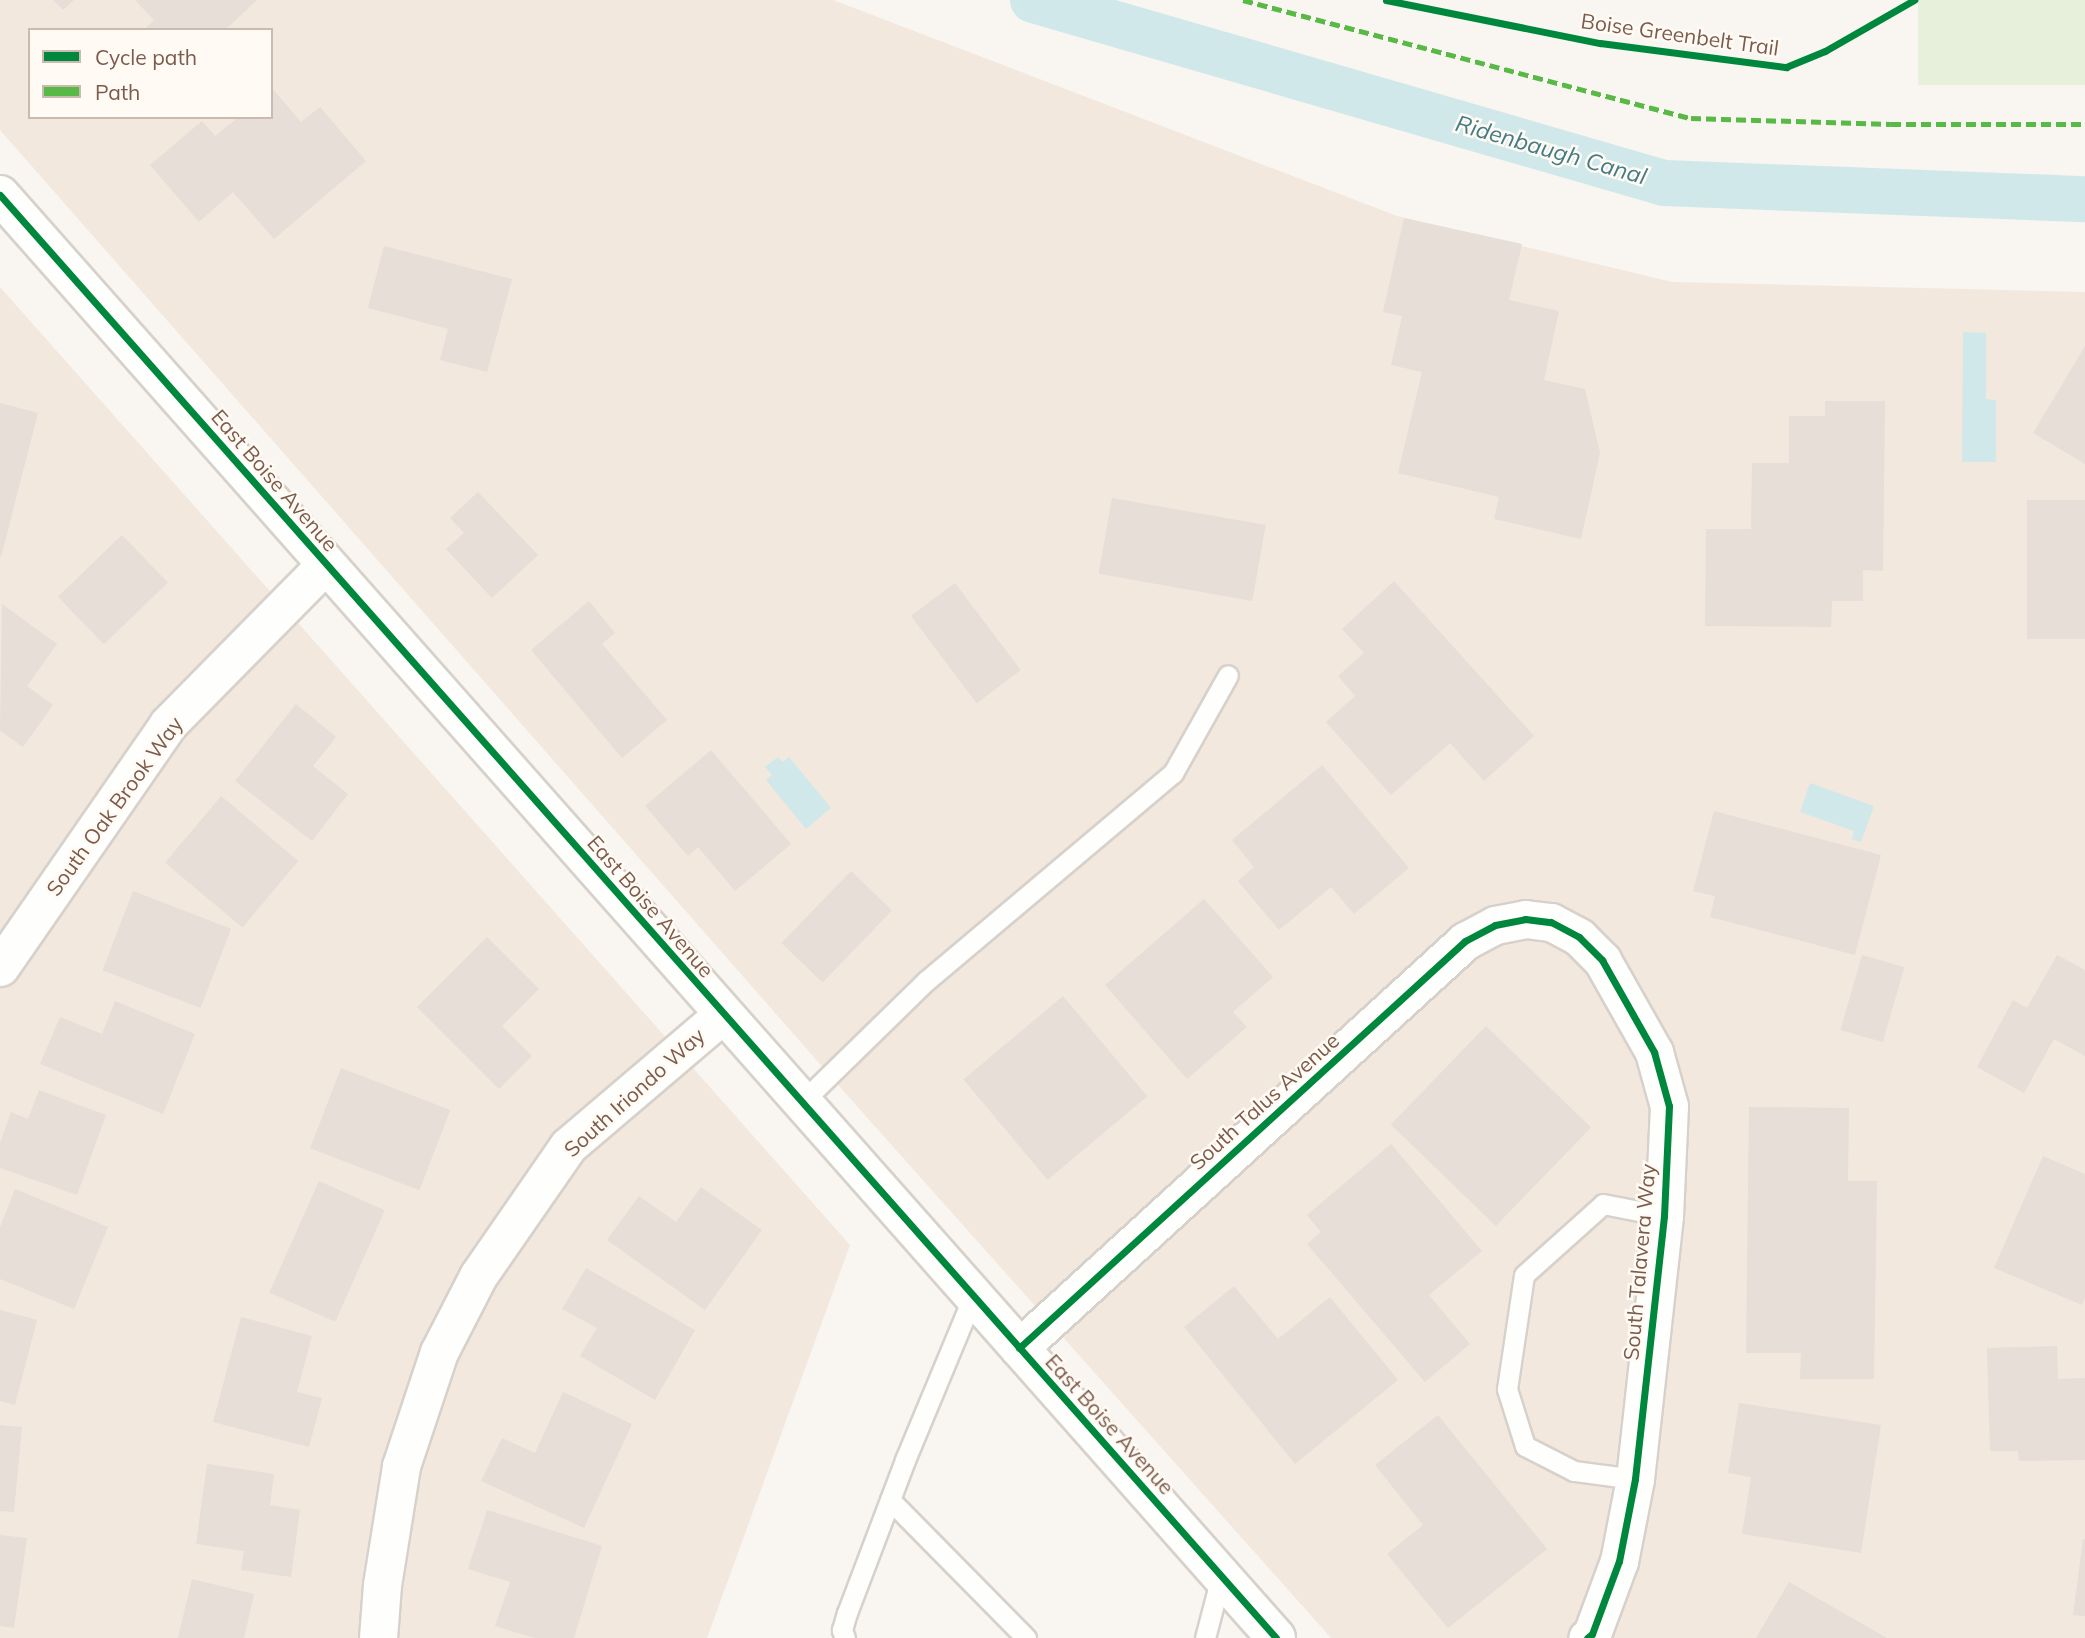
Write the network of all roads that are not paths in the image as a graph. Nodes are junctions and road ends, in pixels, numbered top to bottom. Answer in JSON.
{"nodes":[{"id":1,"x":0,"y":195,"type":"edge"},
{"id":2,"x":326,"y":564,"type":"junction"},
{"id":3,"x":1228,"y":675,"type":"dead end"},
{"id":4,"x":1551,"y":922,"type":"joint"},
{"id":5,"x":0,"y":967,"type":"edge"},
{"id":6,"x":723,"y":1014,"type":"junction"},
{"id":7,"x":802,"y":1102,"type":"junction"},
{"id":8,"x":1664,"y":1216,"type":"junction"},
{"id":9,"x":973,"y":1297,"type":"junction"},
{"id":10,"x":1019,"y":1348,"type":"junction"},
{"id":11,"x":1635,"y":1479,"type":"junction"},
{"id":12,"x":890,"y":1500,"type":"junction"},
{"id":13,"x":1221,"y":1577,"type":"junction"},
{"id":14,"x":378,"y":1638,"type":"edge"},
{"id":15,"x":845,"y":1638,"type":"edge"},
{"id":16,"x":1027,"y":1638,"type":"edge"},
{"id":17,"x":1205,"y":1638,"type":"edge"},
{"id":18,"x":1276,"y":1638,"type":"edge"},
{"id":19,"x":1587,"y":1638,"type":"edge"}],
"edges":[{"from":1,"to":2,"type":"street","name":"East Boise Avenue"},
{"from":2,"to":5,"type":"street","name":"South Oak Brook Way"},
{"from":2,"to":6,"type":"street","name":"East Boise Avenue"},
{"from":3,"to":7,"type":"lane"},
{"from":4,"to":8,"type":"street","name":"South Talavera Way"},
{"from":4,"to":10,"type":"street","name":"South Talus Avenue"},
{"from":6,"to":7,"type":"street","name":"East Boise Avenue"},
{"from":6,"to":14,"type":"street","name":"South Iriondo Way"},
{"from":7,"to":9,"type":"street","name":"East Boise Avenue"},
{"from":8,"to":11,"type":"street","name":"South Talavera Way"},
{"from":8,"to":11,"type":"lane"},
{"from":9,"to":10,"type":"street","name":"East Boise Avenue"},
{"from":9,"to":12,"type":"lane"},
{"from":10,"to":13,"type":"street","name":"East Boise Avenue"},
{"from":11,"to":19,"type":"street","name":"South Talavera Way"},
{"from":12,"to":15,"type":"lane"},
{"from":12,"to":16,"type":"lane"},
{"from":13,"to":17,"type":"lane"},
{"from":13,"to":18,"type":"street","name":"East Boise Avenue"}]}
